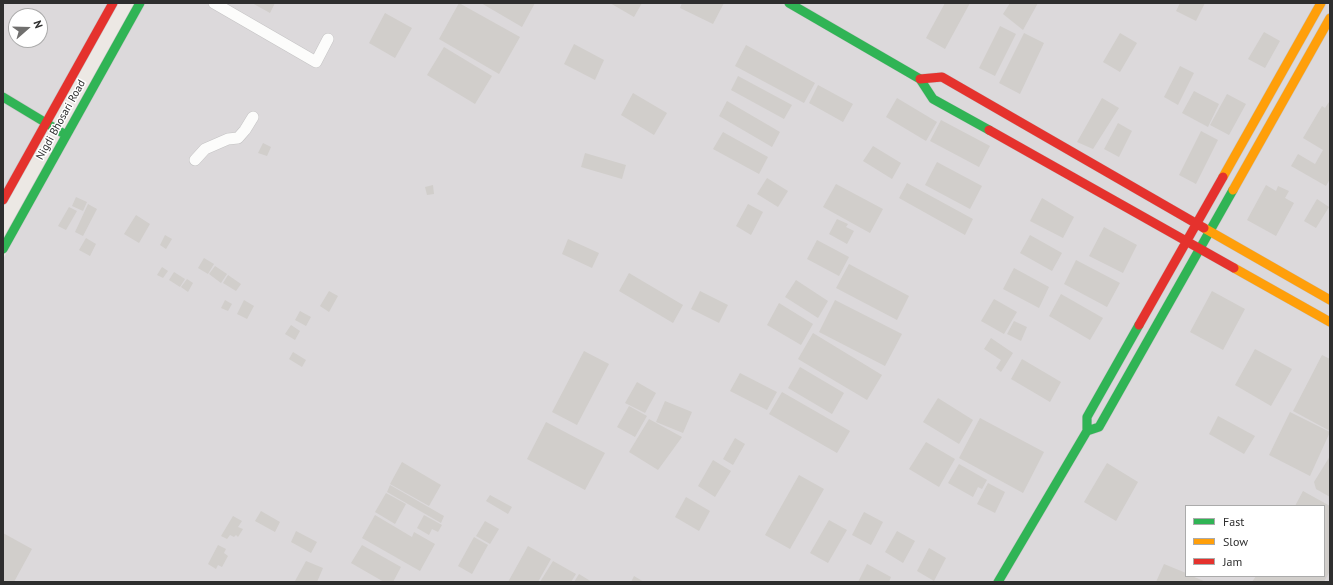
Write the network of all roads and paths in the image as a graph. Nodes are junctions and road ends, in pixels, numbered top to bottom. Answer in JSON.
{"nodes":[{"id":1,"x":113,"y":3,"type":"edge"},
{"id":2,"x":140,"y":3,"type":"edge"},
{"id":3,"x":214,"y":3,"type":"edge"},
{"id":4,"x":789,"y":3,"type":"edge"},
{"id":5,"x":1321,"y":3,"type":"edge"},
{"id":6,"x":1330,"y":18,"type":"edge"},
{"id":7,"x":328,"y":39,"type":"dead end"},
{"id":8,"x":920,"y":78,"type":"junction"},
{"id":9,"x":3,"y":97,"type":"edge"},
{"id":10,"x":253,"y":117,"type":"dead end"},
{"id":11,"x":46,"y":123,"type":"junction"},
{"id":12,"x":66,"y":135,"type":"junction"},
{"id":13,"x":195,"y":160,"type":"dead end"},
{"id":14,"x":3,"y":200,"type":"edge"},
{"id":15,"x":1195,"y":223,"type":"junction"},
{"id":16,"x":1209,"y":231,"type":"junction"},
{"id":17,"x":1187,"y":240,"type":"junction"},
{"id":18,"x":1200,"y":248,"type":"junction"},
{"id":19,"x":3,"y":249,"type":"edge"},
{"id":20,"x":1330,"y":300,"type":"edge"},
{"id":21,"x":1330,"y":322,"type":"edge"},
{"id":22,"x":1087,"y":431,"type":"junction"},
{"id":23,"x":998,"y":582,"type":"edge"}],
"edges":[{"from":1,"to":11,"type":"street","name":"Nigdi Bhosari Road"},
{"from":2,"to":12,"type":"street","name":"Nigdi Bhosari Road"},
{"from":3,"to":7,"type":"street"},
{"from":4,"to":8,"type":"street"},
{"from":5,"to":15,"type":"street"},
{"from":6,"to":16,"type":"street"},
{"from":8,"to":15,"type":"street"},
{"from":8,"to":17,"type":"street"},
{"from":9,"to":11,"type":"street"},
{"from":10,"to":13,"type":"street"},
{"from":11,"to":12,"type":"street"},
{"from":11,"to":14,"type":"street","name":"Nigdi Bhosari Road"},
{"from":12,"to":19,"type":"street","name":"Nigdi Bhosari Road"},
{"from":15,"to":16,"type":"street"},
{"from":15,"to":17,"type":"street"},
{"from":16,"to":18,"type":"street"},
{"from":16,"to":20,"type":"street"},
{"from":17,"to":18,"type":"street"},
{"from":17,"to":22,"type":"street"},
{"from":18,"to":21,"type":"street"},
{"from":18,"to":22,"type":"street"},
{"from":22,"to":23,"type":"street"}]}
